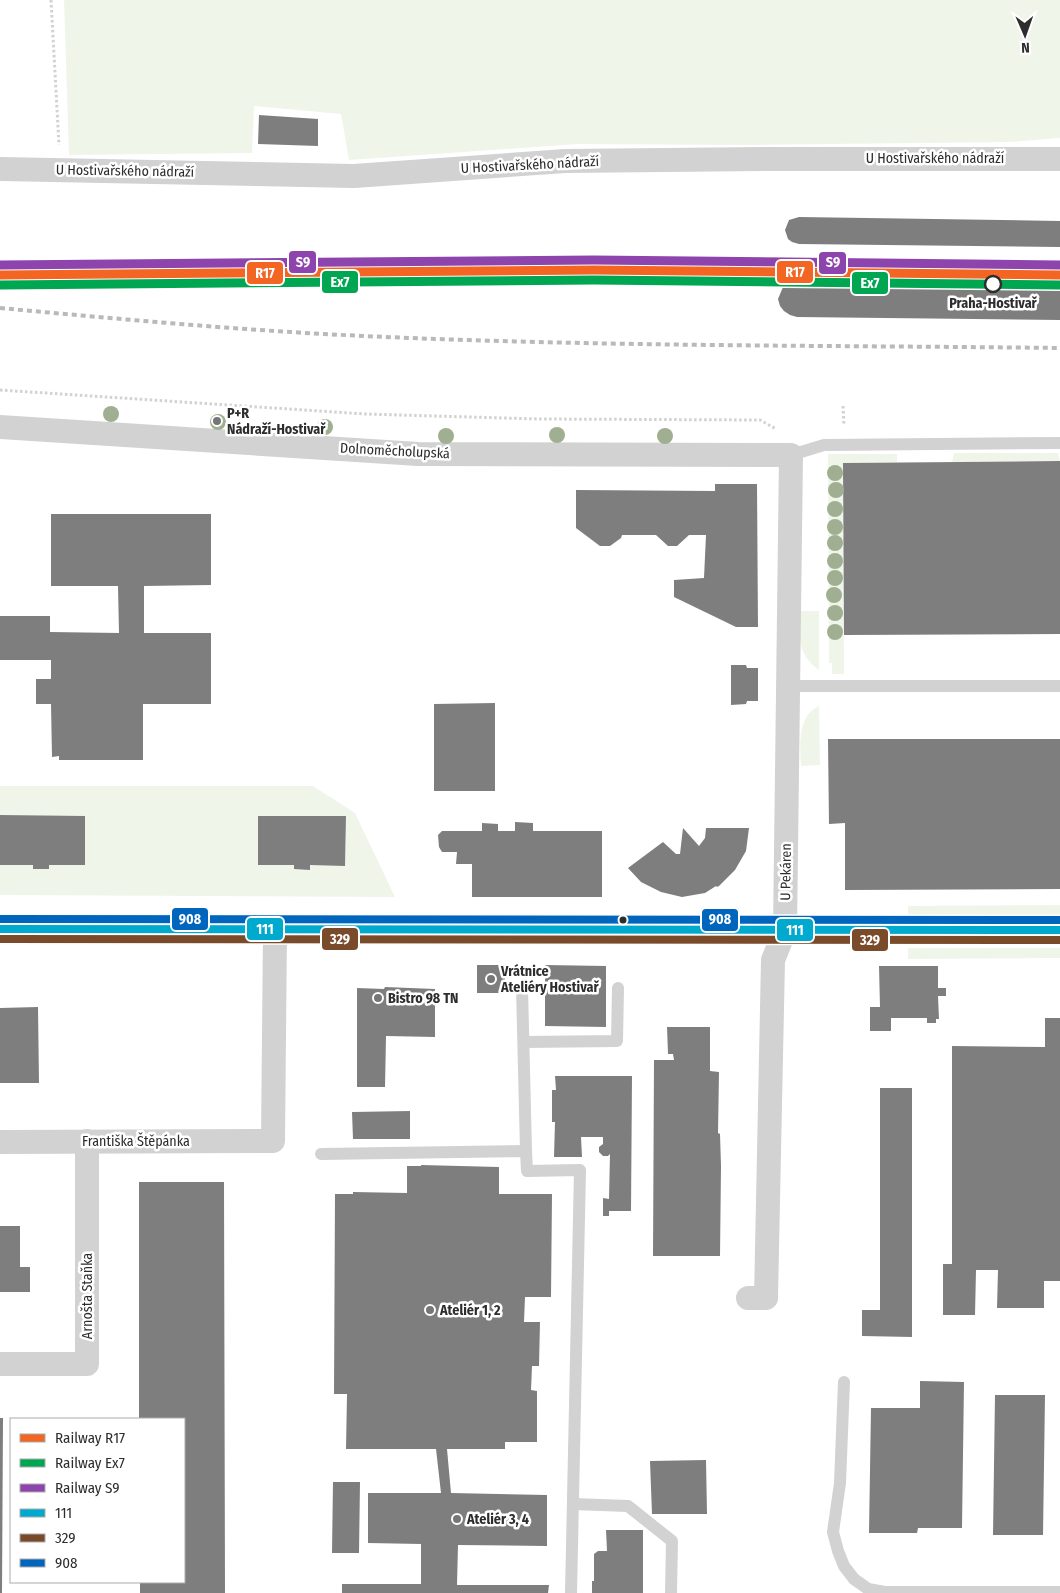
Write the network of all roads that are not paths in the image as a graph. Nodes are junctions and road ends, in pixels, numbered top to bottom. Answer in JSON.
{"nodes":[{"id":1,"x":1060,"y":159,"type":"edge"},
{"id":2,"x":0,"y":168,"type":"edge"},
{"id":3,"x":0,"y":427,"type":"edge"},
{"id":4,"x":1060,"y":443,"type":"edge"},
{"id":5,"x":787,"y":444,"type":"junction"},
{"id":6,"x":789,"y":686,"type":"junction"},
{"id":7,"x":1060,"y":686,"type":"edge"},
{"id":8,"x":0,"y":929,"type":"edge"},
{"id":9,"x":275,"y":929,"type":"junction"},
{"id":10,"x":786,"y":930,"type":"junction"},
{"id":11,"x":1060,"y":930,"type":"edge"},
{"id":12,"x":522,"y":988,"type":"dead end"},
{"id":13,"x":618,"y":988,"type":"dead end"},
{"id":14,"x":524,"y":1042,"type":"junction"},
{"id":15,"x":87,"y":1141,"type":"junction"},
{"id":16,"x":0,"y":1142,"type":"edge"},
{"id":17,"x":526,"y":1151,"type":"junction"},
{"id":18,"x":321,"y":1154,"type":"dead end"},
{"id":19,"x":748,"y":1298,"type":"dead end"},
{"id":20,"x":0,"y":1364,"type":"edge"},
{"id":21,"x":844,"y":1382,"type":"dead end"},
{"id":22,"x":573,"y":1504,"type":"junction"},
{"id":23,"x":1060,"y":1592,"type":"edge"},
{"id":24,"x":571,"y":1593,"type":"edge"},
{"id":25,"x":671,"y":1593,"type":"edge"}],
"edges":[{"from":1,"to":2,"type":"street","name":"U Hostivařského nádraží"},
{"from":3,"to":5,"type":"street","name":"Dolnoměcholupská"},
{"from":4,"to":5,"type":"lane"},
{"from":5,"to":6,"type":"street","name":"U Pekáren"},
{"from":6,"to":7,"type":"lane"},
{"from":6,"to":10,"type":"street","name":"U Pekáren"},
{"from":8,"to":9,"type":"street"},
{"from":9,"to":10,"type":"street"},
{"from":9,"to":15,"type":"street","name":"Františka Štěpánka"},
{"from":10,"to":11,"type":"street"},
{"from":10,"to":19,"type":"street","name":"U Pekáren"},
{"from":12,"to":14,"type":"lane"},
{"from":13,"to":14,"type":"lane"},
{"from":14,"to":17,"type":"lane"},
{"from":15,"to":16,"type":"street","name":"Františka Štěpánka"},
{"from":15,"to":20,"type":"street","name":"Arnošta Staňka"},
{"from":17,"to":18,"type":"lane"},
{"from":17,"to":22,"type":"lane"},
{"from":21,"to":23,"type":"lane"},
{"from":22,"to":24,"type":"lane"},
{"from":22,"to":25,"type":"lane"}]}
